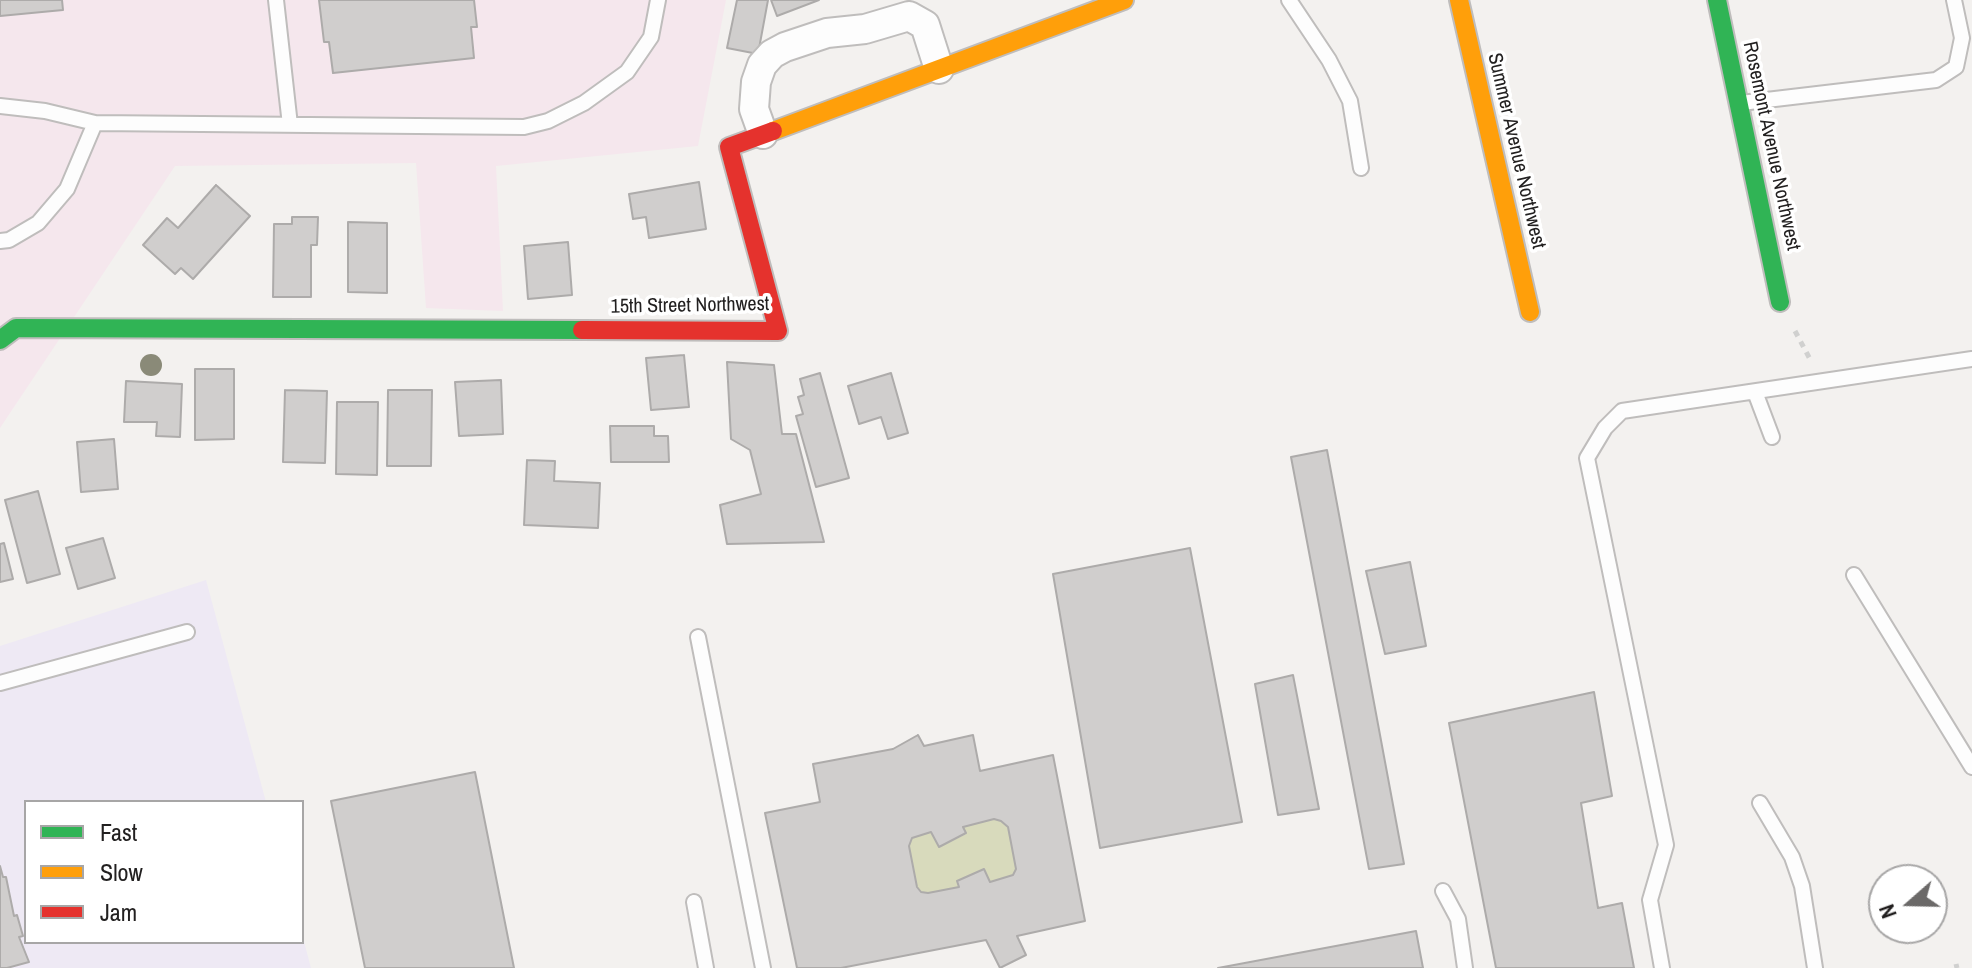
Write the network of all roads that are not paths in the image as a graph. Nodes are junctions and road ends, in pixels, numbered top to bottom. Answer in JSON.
{"nodes":[{"id":1,"x":276,"y":0,"type":"edge"},
{"id":2,"x":658,"y":0,"type":"edge"},
{"id":3,"x":1124,"y":0,"type":"edge"},
{"id":4,"x":1289,"y":0,"type":"edge"},
{"id":5,"x":1459,"y":0,"type":"edge"},
{"id":6,"x":1717,"y":0,"type":"edge"},
{"id":7,"x":1954,"y":0,"type":"edge"},
{"id":8,"x":939,"y":69,"type":"junction"},
{"id":9,"x":1740,"y":103,"type":"junction"},
{"id":10,"x":0,"y":106,"type":"edge"},
{"id":11,"x":95,"y":123,"type":"junction"},
{"id":12,"x":290,"y":125,"type":"junction"},
{"id":13,"x":763,"y":134,"type":"junction"},
{"id":14,"x":1361,"y":168,"type":"dead end"},
{"id":15,"x":0,"y":241,"type":"edge"},
{"id":16,"x":1780,"y":302,"type":"road end"},
{"id":17,"x":1530,"y":312,"type":"dead end"},
{"id":18,"x":0,"y":340,"type":"edge"},
{"id":19,"x":1972,"y":359,"type":"edge"},
{"id":20,"x":1755,"y":392,"type":"junction"},
{"id":21,"x":1772,"y":437,"type":"dead end"},
{"id":22,"x":1854,"y":575,"type":"dead end"},
{"id":23,"x":187,"y":632,"type":"dead end"},
{"id":24,"x":698,"y":637,"type":"dead end"},
{"id":25,"x":0,"y":683,"type":"edge"},
{"id":26,"x":1972,"y":767,"type":"edge"},
{"id":27,"x":1760,"y":803,"type":"dead end"},
{"id":28,"x":1443,"y":891,"type":"dead end"},
{"id":29,"x":694,"y":902,"type":"dead end"},
{"id":30,"x":706,"y":968,"type":"edge"},
{"id":31,"x":763,"y":968,"type":"edge"},
{"id":32,"x":1465,"y":968,"type":"edge"},
{"id":33,"x":1662,"y":968,"type":"edge"},
{"id":34,"x":1815,"y":968,"type":"edge"}],
"edges":[{"from":1,"to":12,"type":"lane"},
{"from":2,"to":12,"type":"lane"},
{"from":3,"to":8,"type":"street","name":"15th Street Northwest"},
{"from":4,"to":14,"type":"lane"},
{"from":5,"to":17,"type":"street","name":"Summer Avenue Northwest"},
{"from":6,"to":9,"type":"street","name":"Rosemont Avenue Northwest"},
{"from":7,"to":9,"type":"lane"},
{"from":8,"to":13,"type":"street","name":"15th Street Northwest"},
{"from":8,"to":13,"type":"street"},
{"from":9,"to":16,"type":"street","name":"Rosemont Avenue Northwest"},
{"from":10,"to":11,"type":"lane"},
{"from":11,"to":12,"type":"lane"},
{"from":11,"to":15,"type":"lane"},
{"from":13,"to":18,"type":"street","name":"15th Street Northwest"},
{"from":19,"to":20,"type":"lane"},
{"from":20,"to":21,"type":"lane"},
{"from":20,"to":33,"type":"lane"},
{"from":22,"to":26,"type":"lane"},
{"from":23,"to":25,"type":"lane"},
{"from":24,"to":31,"type":"lane"},
{"from":27,"to":34,"type":"lane"},
{"from":28,"to":32,"type":"lane"},
{"from":29,"to":30,"type":"lane"}]}
